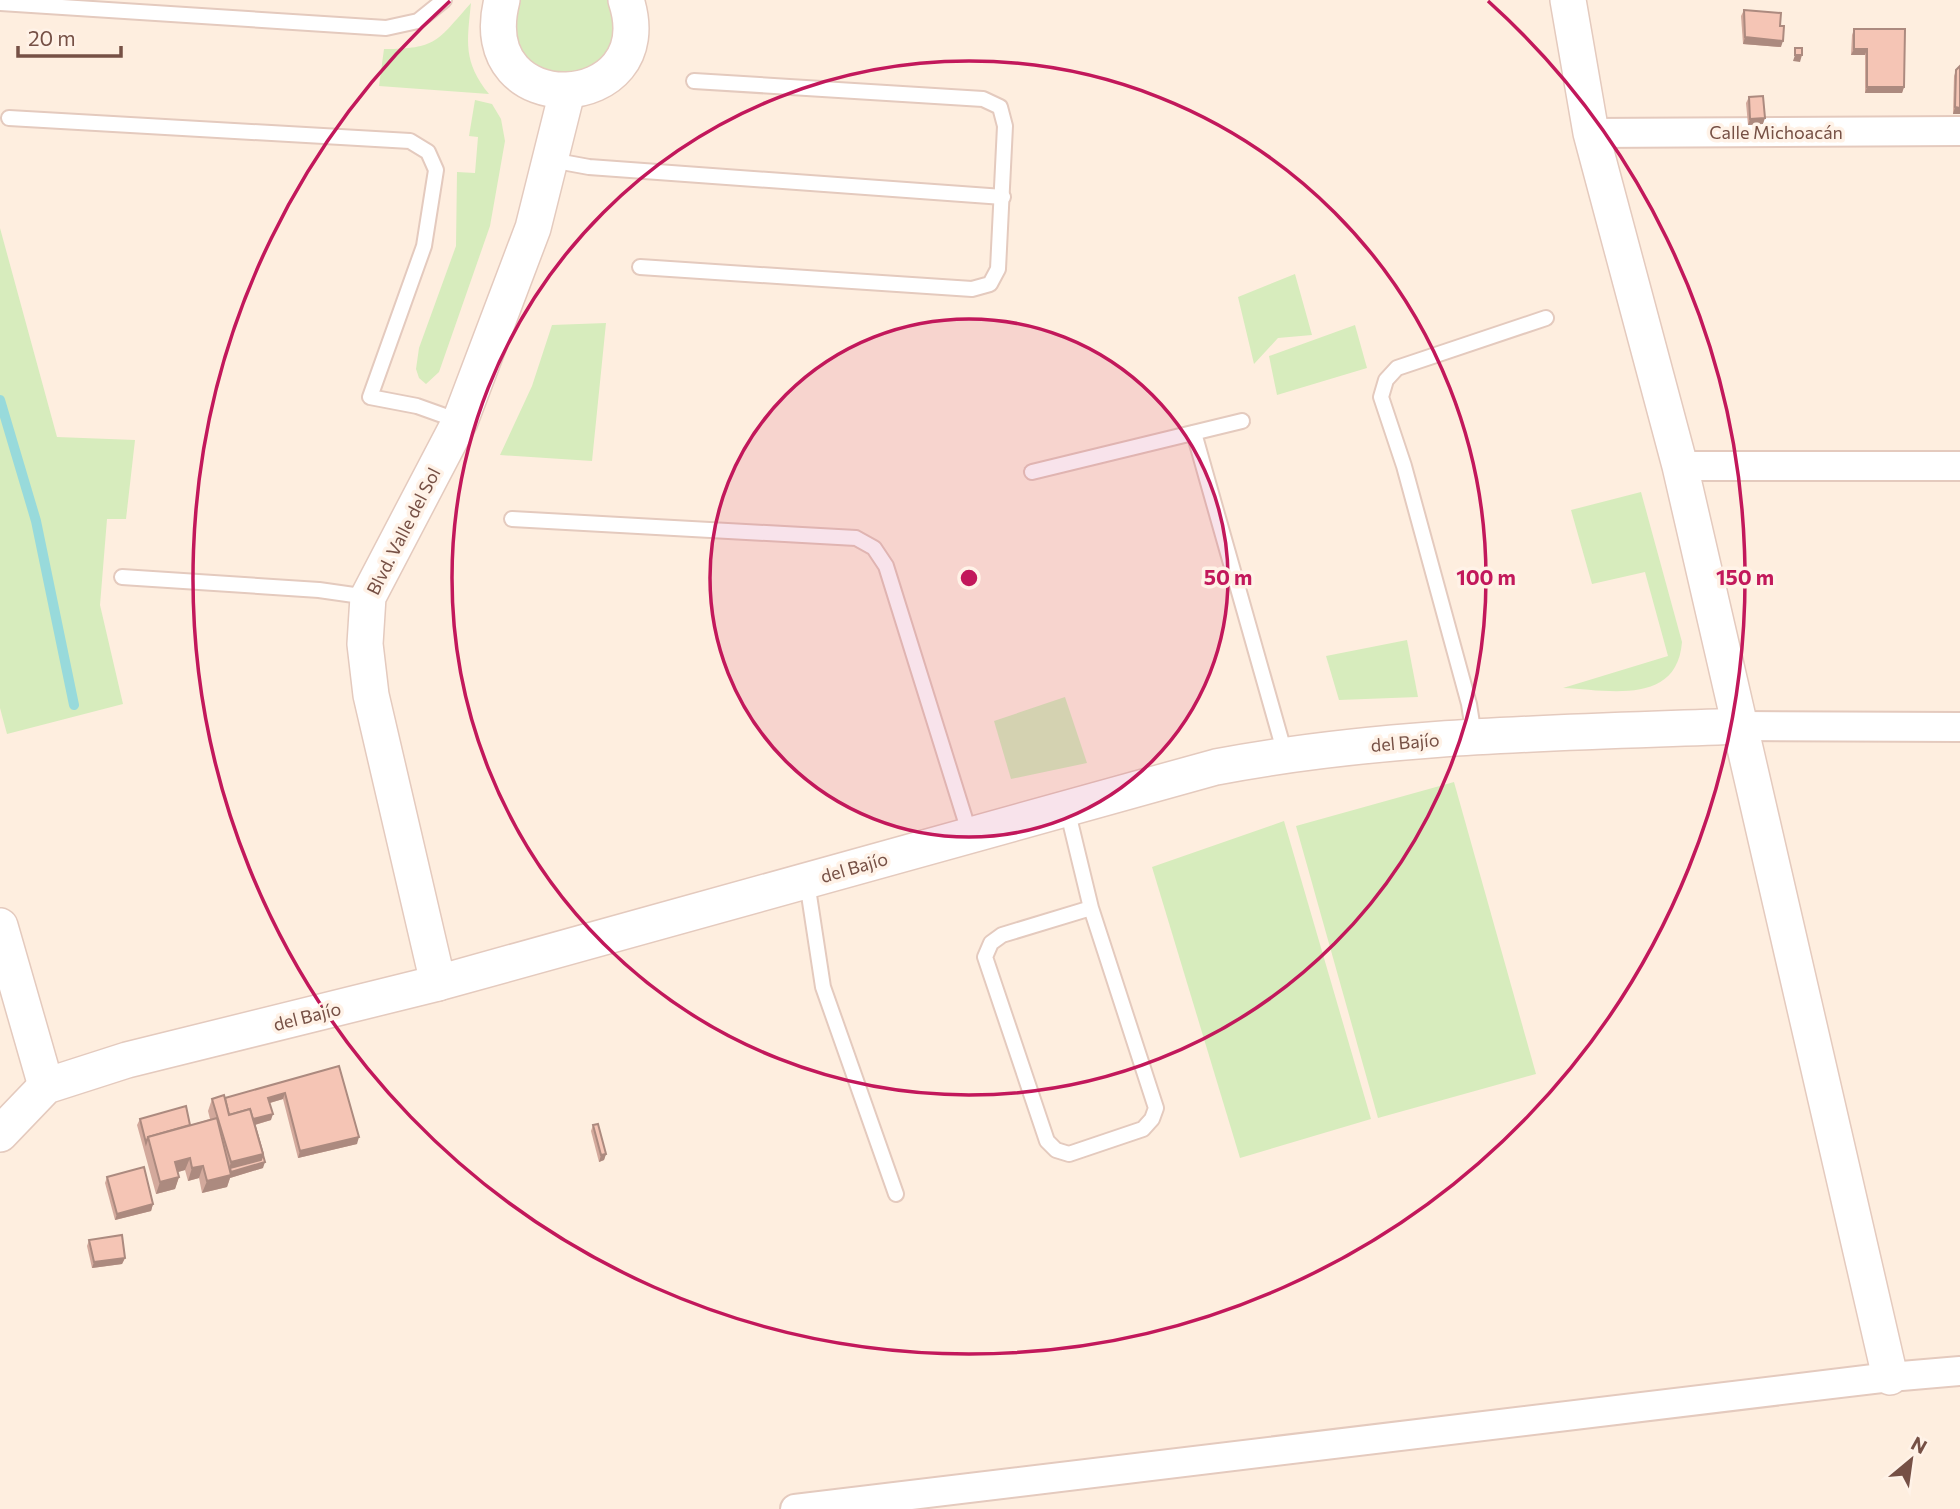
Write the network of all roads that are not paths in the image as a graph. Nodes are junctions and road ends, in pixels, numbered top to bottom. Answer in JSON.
{"nodes":[{"id":1,"x":444,"y":0,"type":"edge"},
{"id":2,"x":502,"y":0,"type":"edge"},
{"id":3,"x":626,"y":0,"type":"edge"},
{"id":4,"x":1568,"y":0,"type":"edge"},
{"id":5,"x":0,"y":3,"type":"edge"},
{"id":6,"x":694,"y":81,"type":"dead end"},
{"id":7,"x":567,"y":92,"type":"junction"},
{"id":8,"x":9,"y":118,"type":"dead end"},
{"id":9,"x":1960,"y":131,"type":"edge"},
{"id":10,"x":1591,"y":133,"type":"junction"},
{"id":11,"x":549,"y":159,"type":"junction"},
{"id":12,"x":1003,"y":197,"type":"junction"},
{"id":13,"x":640,"y":267,"type":"dead end"},
{"id":14,"x":1546,"y":317,"type":"dead end"},
{"id":15,"x":460,"y":421,"type":"junction"},
{"id":16,"x":1242,"y":421,"type":"dead end"},
{"id":17,"x":1194,"y":433,"type":"junction"},
{"id":18,"x":1679,"y":466,"type":"junction"},
{"id":19,"x":1960,"y":466,"type":"edge"},
{"id":20,"x":1032,"y":472,"type":"dead end"},
{"id":21,"x":512,"y":519,"type":"dead end"},
{"id":22,"x":122,"y":577,"type":"dead end"},
{"id":23,"x":368,"y":597,"type":"junction"},
{"id":24,"x":1742,"y":726,"type":"junction"},
{"id":25,"x":1960,"y":727,"type":"edge"},
{"id":26,"x":1474,"y":736,"type":"junction"},
{"id":27,"x":1285,"y":754,"type":"junction"},
{"id":28,"x":1066,"y":808,"type":"junction"},
{"id":29,"x":970,"y":835,"type":"junction"},
{"id":30,"x":807,"y":881,"type":"junction"},
{"id":31,"x":1091,"y":908,"type":"junction"},
{"id":32,"x":0,"y":926,"type":"edge"},
{"id":33,"x":438,"y":983,"type":"junction"},
{"id":34,"x":47,"y":1086,"type":"junction"},
{"id":35,"x":0,"y":1134,"type":"edge"},
{"id":36,"x":896,"y":1194,"type":"dead end"},
{"id":37,"x":1960,"y":1371,"type":"edge"},
{"id":38,"x":1890,"y":1377,"type":"junction"},
{"id":39,"x":795,"y":1509,"type":"edge"}],
"edges":[{"from":1,"to":5,"type":"lane"},
{"from":2,"to":7,"type":"street"},
{"from":3,"to":7,"type":"street"},
{"from":4,"to":10,"type":"street"},
{"from":6,"to":12,"type":"lane"},
{"from":7,"to":11,"type":"street","name":"Blvd. Valle del Sol"},
{"from":8,"to":15,"type":"lane"},
{"from":9,"to":10,"type":"street","name":"Calle Michoacán"},
{"from":10,"to":18,"type":"street"},
{"from":11,"to":12,"type":"lane"},
{"from":11,"to":15,"type":"street","name":"Blvd. Valle del Sol"},
{"from":12,"to":13,"type":"lane"},
{"from":14,"to":26,"type":"lane"},
{"from":15,"to":23,"type":"street","name":"Blvd. Valle del Sol"},
{"from":16,"to":17,"type":"lane"},
{"from":17,"to":20,"type":"lane"},
{"from":17,"to":27,"type":"lane"},
{"from":18,"to":19,"type":"street"},
{"from":18,"to":24,"type":"street"},
{"from":21,"to":29,"type":"lane"},
{"from":22,"to":23,"type":"lane"},
{"from":23,"to":33,"type":"street","name":"Blvd. Valle del Sol"},
{"from":24,"to":25,"type":"street"},
{"from":24,"to":26,"type":"street","name":"del Bajío"},
{"from":24,"to":38,"type":"street"},
{"from":26,"to":27,"type":"street","name":"del Bajío"},
{"from":27,"to":28,"type":"street","name":"del Bajío"},
{"from":28,"to":29,"type":"street","name":"del Bajío"},
{"from":28,"to":31,"type":"lane"},
{"from":29,"to":30,"type":"street","name":"del Bajío"},
{"from":30,"to":33,"type":"street","name":"del Bajío"},
{"from":30,"to":36,"type":"lane"},
{"from":31,"to":31,"type":"lane"},
{"from":32,"to":34,"type":"street"},
{"from":33,"to":34,"type":"street","name":"del Bajío"},
{"from":34,"to":35,"type":"street","name":"del Bajío"},
{"from":37,"to":38,"type":"street"},
{"from":38,"to":39,"type":"street"}]}
